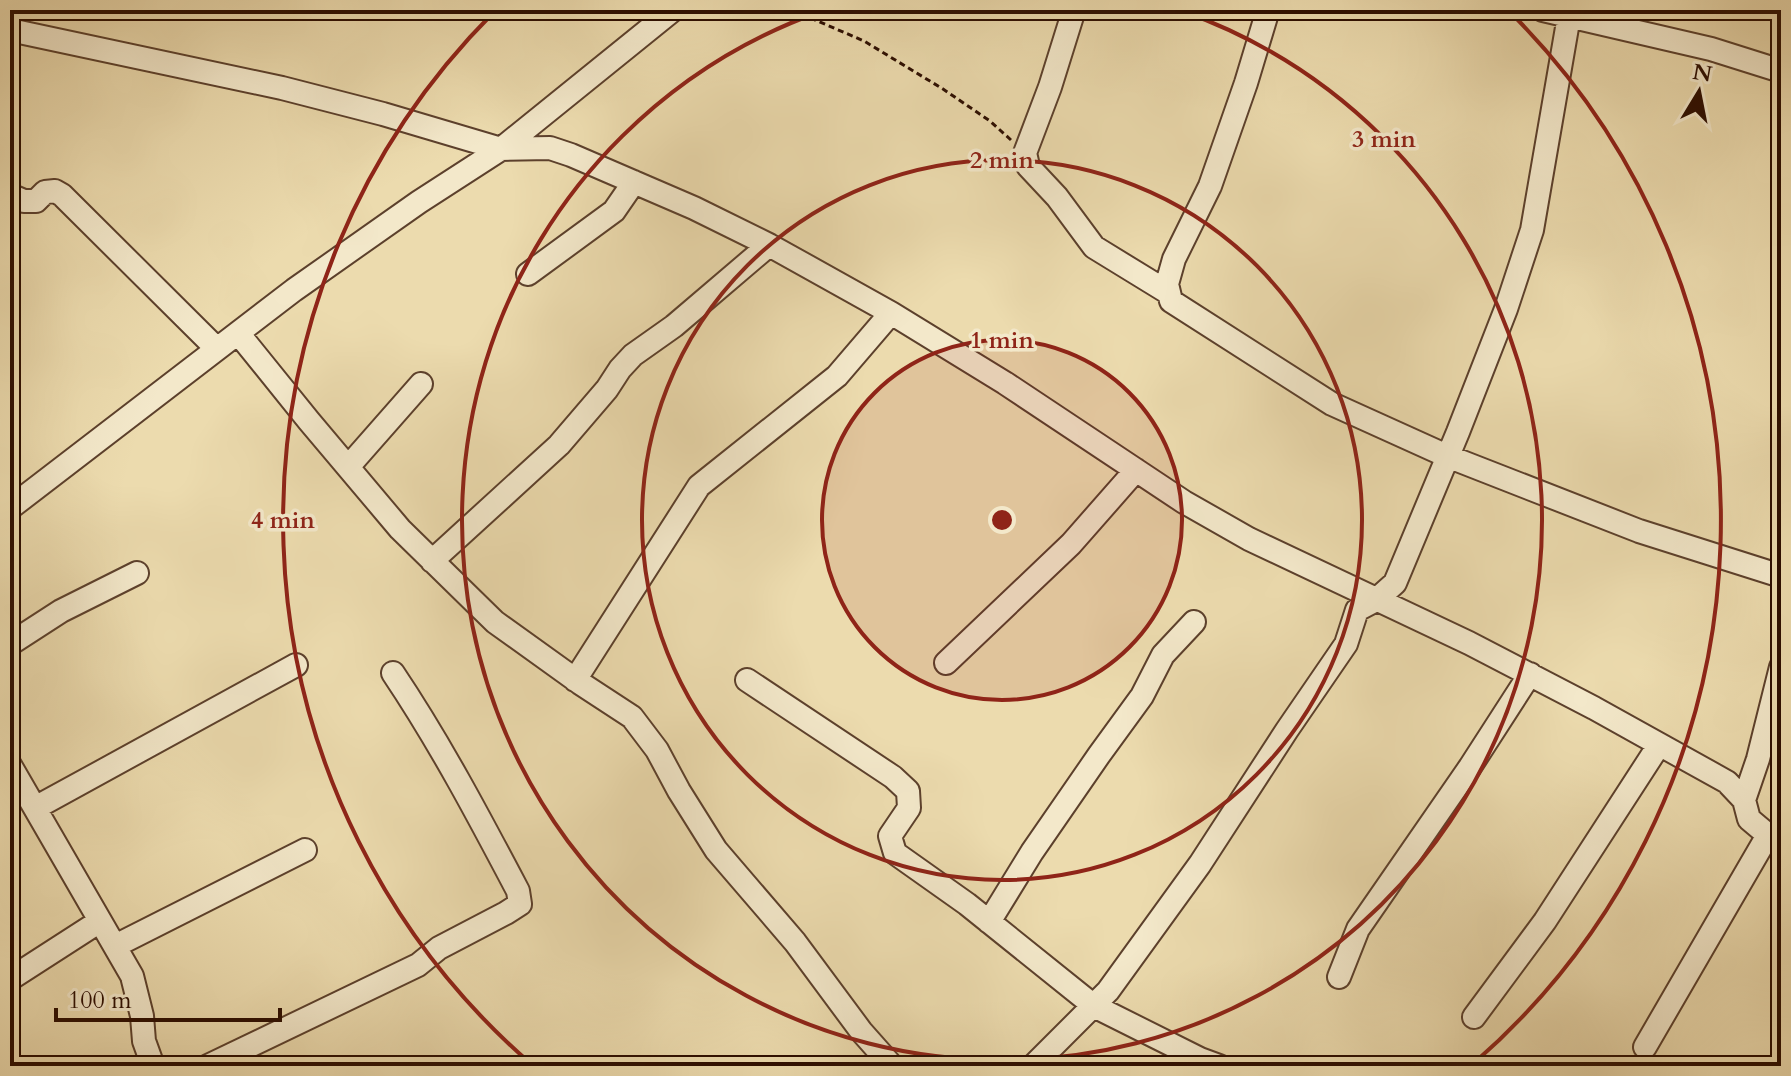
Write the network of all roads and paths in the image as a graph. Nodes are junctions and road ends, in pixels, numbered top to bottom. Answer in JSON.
{"nodes":[{"id":1,"x":673,"y":10,"type":"edge"},
{"id":2,"x":792,"y":10,"type":"edge"},
{"id":3,"x":1074,"y":10,"type":"edge"},
{"id":4,"x":1268,"y":10,"type":"edge"},
{"id":5,"x":1543,"y":10,"type":"edge"},
{"id":6,"x":1569,"y":16,"type":"junction"},
{"id":7,"x":10,"y":30,"type":"edge"},
{"id":8,"x":1781,"y":71,"type":"edge"},
{"id":9,"x":501,"y":149,"type":"junction"},
{"id":10,"x":1025,"y":153,"type":"junction"},
{"id":11,"x":634,"y":182,"type":"junction"},
{"id":12,"x":10,"y":195,"type":"edge"},
{"id":13,"x":769,"y":245,"type":"junction"},
{"id":14,"x":528,"y":274,"type":"dead end"},
{"id":15,"x":1169,"y":293,"type":"junction"},
{"id":16,"x":891,"y":313,"type":"junction"},
{"id":17,"x":238,"y":333,"type":"junction"},
{"id":18,"x":216,"y":348,"type":"junction"},
{"id":19,"x":421,"y":384,"type":"dead end"},
{"id":20,"x":1447,"y":456,"type":"junction"},
{"id":21,"x":348,"y":467,"type":"junction"},
{"id":22,"x":1136,"y":470,"type":"junction"},
{"id":23,"x":10,"y":508,"type":"edge"},
{"id":24,"x":432,"y":561,"type":"junction"},
{"id":25,"x":137,"y":573,"type":"dead end"},
{"id":26,"x":1781,"y":576,"type":"edge"},
{"id":27,"x":1376,"y":600,"type":"junction"},
{"id":28,"x":1194,"y":622,"type":"dead end"},
{"id":29,"x":10,"y":644,"type":"edge"},
{"id":30,"x":946,"y":663,"type":"dead end"},
{"id":31,"x":296,"y":665,"type":"dead end"},
{"id":32,"x":1781,"y":667,"type":"edge"},
{"id":33,"x":393,"y":673,"type":"dead end"},
{"id":34,"x":1530,"y":674,"type":"junction"},
{"id":35,"x":575,"y":680,"type":"junction"},
{"id":36,"x":747,"y":680,"type":"dead end"},
{"id":37,"x":1659,"y":745,"type":"junction"},
{"id":38,"x":14,"y":780,"type":"edge"},
{"id":39,"x":1744,"y":800,"type":"junction"},
{"id":40,"x":35,"y":808,"type":"junction"},
{"id":41,"x":1774,"y":838,"type":"edge"},
{"id":42,"x":305,"y":850,"type":"dead end"},
{"id":43,"x":100,"y":921,"type":"junction"},
{"id":44,"x":989,"y":922,"type":"junction"},
{"id":45,"x":115,"y":946,"type":"junction"},
{"id":46,"x":1339,"y":977,"type":"dead end"},
{"id":47,"x":10,"y":979,"type":"edge"},
{"id":48,"x":1094,"y":1006,"type":"junction"},
{"id":49,"x":1474,"y":1017,"type":"dead end"},
{"id":50,"x":1645,"y":1047,"type":"dead end"},
{"id":51,"x":153,"y":1066,"type":"edge"},
{"id":52,"x":208,"y":1066,"type":"edge"},
{"id":53,"x":892,"y":1066,"type":"edge"},
{"id":54,"x":1033,"y":1066,"type":"edge"},
{"id":55,"x":1219,"y":1066,"type":"edge"}],
"edges":[{"from":1,"to":9,"type":"street"},
{"from":2,"to":10,"type":"path"},
{"from":3,"to":10,"type":"street"},
{"from":4,"to":15,"type":"street"},
{"from":5,"to":6,"type":"street"},
{"from":6,"to":8,"type":"street"},
{"from":6,"to":20,"type":"street"},
{"from":7,"to":9,"type":"street"},
{"from":9,"to":11,"type":"street"},
{"from":9,"to":17,"type":"street"},
{"from":10,"to":15,"type":"street"},
{"from":11,"to":13,"type":"street"},
{"from":11,"to":14,"type":"street"},
{"from":12,"to":18,"type":"street"},
{"from":13,"to":16,"type":"street"},
{"from":13,"to":24,"type":"street"},
{"from":15,"to":20,"type":"street"},
{"from":16,"to":22,"type":"street"},
{"from":16,"to":35,"type":"street"},
{"from":17,"to":18,"type":"street"},
{"from":17,"to":21,"type":"street"},
{"from":18,"to":23,"type":"street"},
{"from":19,"to":21,"type":"street"},
{"from":20,"to":26,"type":"street"},
{"from":20,"to":27,"type":"street"},
{"from":21,"to":24,"type":"street"},
{"from":22,"to":27,"type":"street"},
{"from":22,"to":30,"type":"street"},
{"from":24,"to":35,"type":"street"},
{"from":25,"to":29,"type":"street"},
{"from":27,"to":34,"type":"street"},
{"from":27,"to":48,"type":"street"},
{"from":28,"to":44,"type":"street"},
{"from":31,"to":40,"type":"street"},
{"from":32,"to":39,"type":"street"},
{"from":33,"to":52,"type":"street"},
{"from":34,"to":37,"type":"street"},
{"from":34,"to":46,"type":"street"},
{"from":35,"to":53,"type":"street"},
{"from":36,"to":44,"type":"street"},
{"from":37,"to":39,"type":"street"},
{"from":37,"to":49,"type":"street"},
{"from":38,"to":40,"type":"street"},
{"from":39,"to":41,"type":"street"},
{"from":40,"to":43,"type":"street"},
{"from":41,"to":50,"type":"street"},
{"from":42,"to":45,"type":"street"},
{"from":43,"to":45,"type":"street"},
{"from":43,"to":47,"type":"street"},
{"from":44,"to":48,"type":"street"},
{"from":45,"to":51,"type":"street"},
{"from":48,"to":54,"type":"street"},
{"from":48,"to":55,"type":"street"}]}
